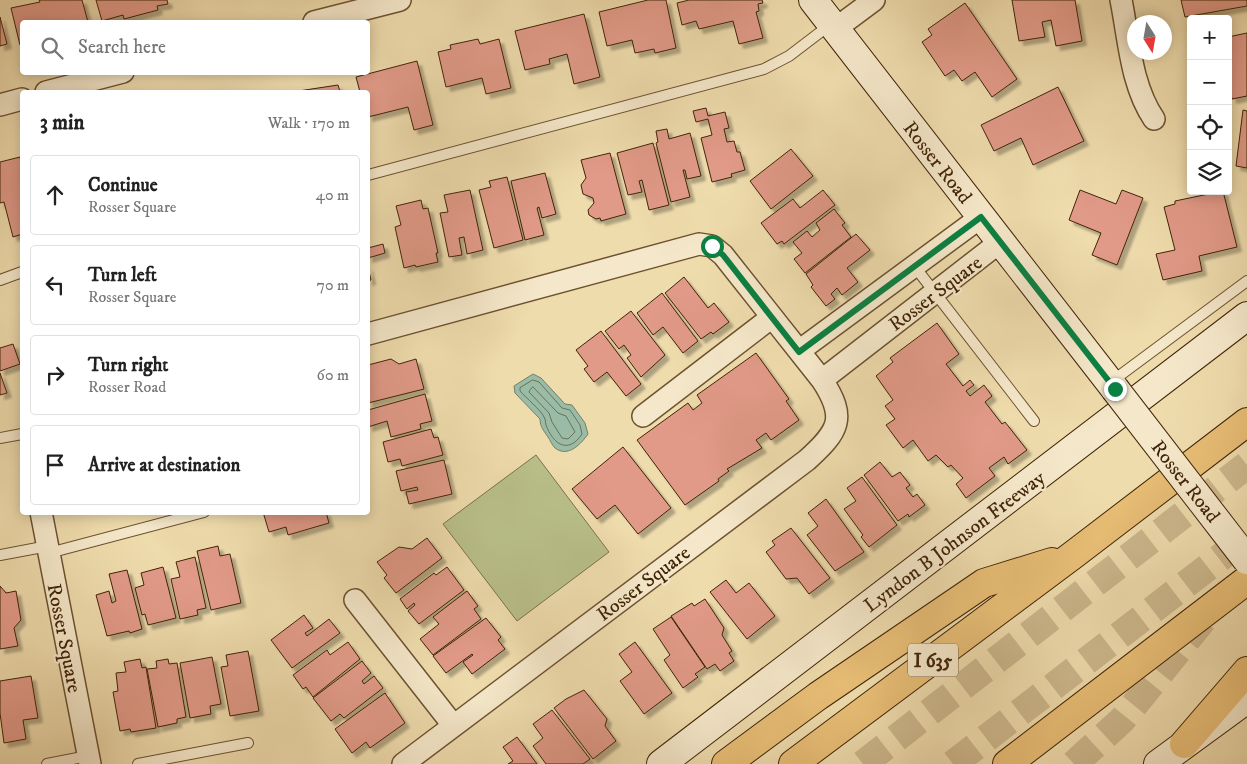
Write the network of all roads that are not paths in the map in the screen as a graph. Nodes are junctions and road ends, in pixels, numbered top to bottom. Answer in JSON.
{"nodes":[{"id":1,"x":400,"y":0,"type":"edge"},
{"id":2,"x":812,"y":0,"type":"edge"},
{"id":3,"x":874,"y":0,"type":"edge"},
{"id":4,"x":1121,"y":0,"type":"edge"},
{"id":5,"x":322,"y":20,"type":"edge"},
{"id":6,"x":833,"y":27,"type":"junction"},
{"id":7,"x":111,"y":75,"type":"edge"},
{"id":8,"x":54,"y":90,"type":"edge"},
{"id":9,"x":20,"y":99,"type":"edge"},
{"id":10,"x":0,"y":104,"type":"edge"},
{"id":11,"x":1154,"y":119,"type":"dead end"},
{"id":12,"x":370,"y":174,"type":"edge"},
{"id":13,"x":981,"y":217,"type":"junction"},
{"id":14,"x":1000,"y":242,"type":"junction"},
{"id":15,"x":914,"y":267,"type":"junction"},
{"id":16,"x":20,"y":273,"type":"edge"},
{"id":17,"x":0,"y":280,"type":"edge"},
{"id":18,"x":1247,"y":281,"type":"edge"},
{"id":19,"x":935,"y":292,"type":"junction"},
{"id":20,"x":1247,"y":316,"type":"edge"},
{"id":21,"x":772,"y":317,"type":"junction"},
{"id":22,"x":370,"y":333,"type":"edge"},
{"id":23,"x":799,"y":352,"type":"junction"},
{"id":24,"x":822,"y":380,"type":"junction"},
{"id":25,"x":1113,"y":386,"type":"junction"},
{"id":26,"x":643,"y":416,"type":"dead end"},
{"id":27,"x":1034,"y":421,"type":"dead end"},
{"id":28,"x":1247,"y":422,"type":"edge"},
{"id":29,"x":20,"y":434,"type":"edge"},
{"id":30,"x":0,"y":438,"type":"edge"},
{"id":31,"x":42,"y":515,"type":"edge"},
{"id":32,"x":191,"y":515,"type":"edge"},
{"id":33,"x":48,"y":549,"type":"junction"},
{"id":34,"x":0,"y":555,"type":"edge"},
{"id":35,"x":1073,"y":555,"type":"junction"},
{"id":36,"x":1247,"y":560,"type":"edge"},
{"id":37,"x":1247,"y":580,"type":"edge"},
{"id":38,"x":355,"y":600,"type":"dead end"},
{"id":39,"x":1247,"y":672,"type":"edge"},
{"id":40,"x":1247,"y":698,"type":"edge"},
{"id":41,"x":453,"y":725,"type":"junction"},
{"id":42,"x":248,"y":743,"type":"dead end"},
{"id":43,"x":1184,"y":744,"type":"junction"},
{"id":44,"x":89,"y":760,"type":"edge"},
{"id":45,"x":47,"y":764,"type":"edge"},
{"id":46,"x":138,"y":764,"type":"edge"},
{"id":47,"x":403,"y":764,"type":"edge"},
{"id":48,"x":660,"y":764,"type":"edge"},
{"id":49,"x":726,"y":764,"type":"edge"},
{"id":50,"x":793,"y":764,"type":"edge"},
{"id":51,"x":1007,"y":764,"type":"edge"},
{"id":52,"x":1158,"y":764,"type":"edge"}],
"edges":[{"from":1,"to":5,"type":"street"},
{"from":2,"to":6,"type":"main road","name":"Rosser Road"},
{"from":3,"to":6,"type":"street"},
{"from":4,"to":11,"type":"street"},
{"from":6,"to":12,"type":"lane"},
{"from":6,"to":13,"type":"main road","name":"Rosser Road"},
{"from":7,"to":8,"type":"street"},
{"from":9,"to":10,"type":"street"},
{"from":13,"to":14,"type":"main road","name":"Rosser Road"},
{"from":13,"to":15,"type":"street","name":"Rosser Square"},
{"from":14,"to":19,"type":"street","name":"Rosser Square"},
{"from":14,"to":25,"type":"main road","name":"Rosser Road"},
{"from":15,"to":19,"type":"lane"},
{"from":15,"to":23,"type":"street","name":"Rosser Square"},
{"from":16,"to":17,"type":"lane"},
{"from":18,"to":25,"type":"lane"},
{"from":19,"to":24,"type":"street","name":"Rosser Square"},
{"from":19,"to":27,"type":"lane"},
{"from":20,"to":48,"type":"main road","name":"Lyndon B Johnson Freeway"},
{"from":21,"to":22,"type":"street","name":"Rosser Square"},
{"from":21,"to":23,"type":"street","name":"Rosser Square"},
{"from":21,"to":26,"type":"street"},
{"from":23,"to":24,"type":"street","name":"Rosser Square"},
{"from":24,"to":41,"type":"street","name":"Rosser Square"},
{"from":25,"to":36,"type":"main road","name":"Rosser Road","bridge":true},
{"from":28,"to":35,"type":"highway","number":"I 635"},
{"from":29,"to":30,"type":"lane"},
{"from":31,"to":33,"type":"street","name":"Rosser Square"},
{"from":32,"to":33,"type":"lane"},
{"from":33,"to":34,"type":"lane"},
{"from":33,"to":44,"type":"street","name":"Rosser Square"},
{"from":35,"to":49,"type":"highway"},
{"from":35,"to":50,"type":"highway","number":"I 635"},
{"from":37,"to":51,"type":"highway"},
{"from":38,"to":41,"type":"street"},
{"from":39,"to":43,"type":"highway"},
{"from":40,"to":43,"type":"main road"},
{"from":41,"to":47,"type":"street","name":"Rosser Square"},
{"from":42,"to":46,"type":"lane"},
{"from":43,"to":52,"type":"main road"},
{"from":44,"to":45,"type":"lane"}]}
